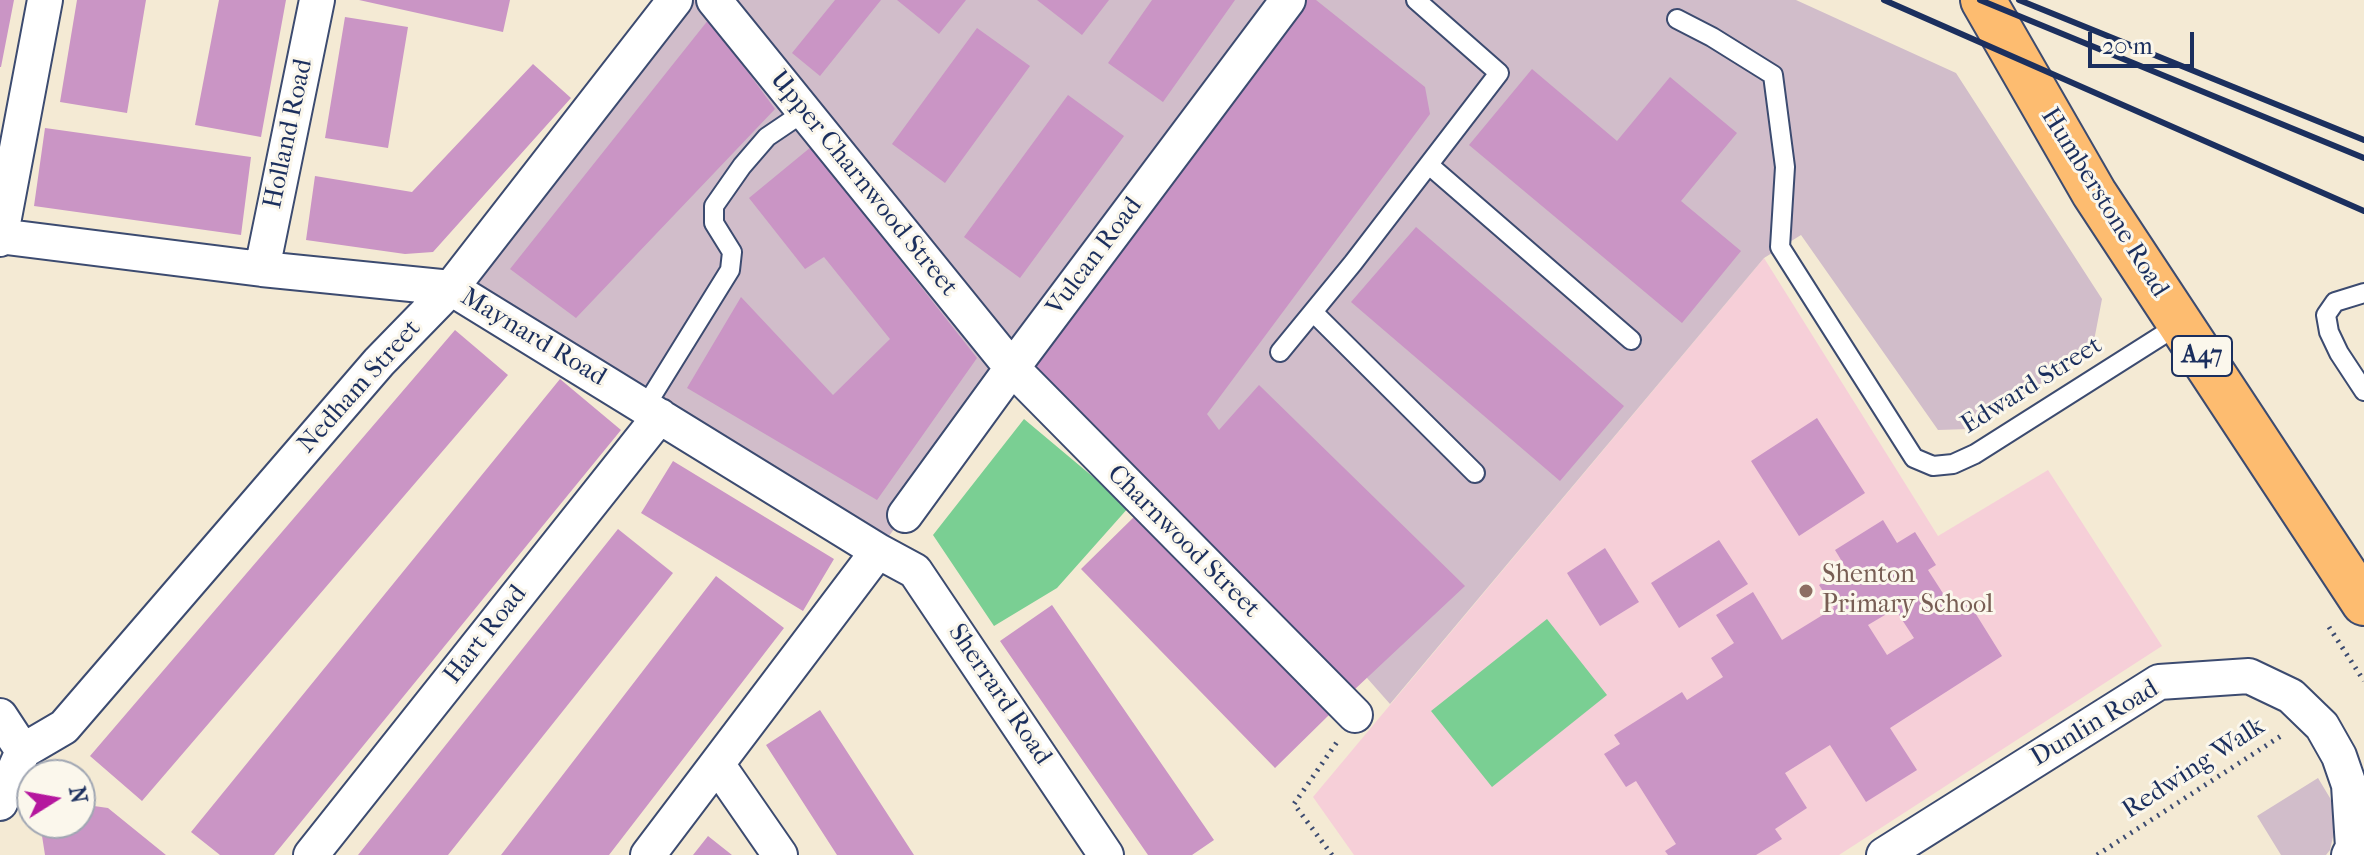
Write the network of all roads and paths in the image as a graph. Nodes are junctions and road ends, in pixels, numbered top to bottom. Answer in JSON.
{"nodes":[{"id":1,"x":45,"y":0,"type":"edge"},
{"id":2,"x":317,"y":0,"type":"edge"},
{"id":3,"x":675,"y":0,"type":"edge"},
{"id":4,"x":714,"y":0,"type":"edge"},
{"id":5,"x":1288,"y":0,"type":"edge"},
{"id":6,"x":1416,"y":0,"type":"edge"},
{"id":7,"x":1983,"y":0,"type":"edge"},
{"id":8,"x":1677,"y":19,"type":"dead end"},
{"id":9,"x":804,"y":112,"type":"junction"},
{"id":10,"x":1429,"y":165,"type":"junction"},
{"id":11,"x":0,"y":238,"type":"edge"},
{"id":12,"x":262,"y":269,"type":"junction"},
{"id":13,"x":451,"y":288,"type":"junction"},
{"id":14,"x":2364,"y":293,"type":"edge"},
{"id":15,"x":1313,"y":312,"type":"junction"},
{"id":16,"x":2180,"y":324,"type":"junction"},
{"id":17,"x":1631,"y":340,"type":"dead end"},
{"id":18,"x":1280,"y":352,"type":"dead end"},
{"id":19,"x":1012,"y":368,"type":"junction"},
{"id":20,"x":2364,"y":391,"type":"edge"},
{"id":21,"x":652,"y":412,"type":"junction"},
{"id":22,"x":1475,"y":473,"type":"dead end"},
{"id":23,"x":905,"y":515,"type":"dead end"},
{"id":24,"x":878,"y":551,"type":"junction"},
{"id":25,"x":2364,"y":603,"type":"edge"},
{"id":26,"x":1355,"y":715,"type":"joint"},
{"id":27,"x":0,"y":716,"type":"edge"},
{"id":28,"x":2312,"y":716,"type":"junction"},
{"id":29,"x":23,"y":751,"type":"junction"},
{"id":30,"x":717,"y":764,"type":"junction"},
{"id":31,"x":0,"y":803,"type":"edge"},
{"id":32,"x":311,"y":855,"type":"edge"},
{"id":33,"x":648,"y":855,"type":"edge"},
{"id":34,"x":780,"y":855,"type":"edge"},
{"id":35,"x":1106,"y":855,"type":"edge"},
{"id":36,"x":1332,"y":855,"type":"edge"},
{"id":37,"x":1884,"y":855,"type":"edge"},
{"id":38,"x":2097,"y":855,"type":"edge"},
{"id":39,"x":2349,"y":855,"type":"edge"}],
"edges":[{"from":1,"to":11,"type":"street"},
{"from":2,"to":12,"type":"street","name":"Holland Road"},
{"from":3,"to":13,"type":"street","name":"Nedham Street"},
{"from":4,"to":9,"type":"street","name":"Upper Charnwood Street"},
{"from":5,"to":19,"type":"street","name":"Vulcan Road"},
{"from":6,"to":10,"type":"lane"},
{"from":7,"to":16,"type":"main road","name":"Humberstone Road","number":"A47"},
{"from":8,"to":16,"type":"lane","name":"Edward Street"},
{"from":9,"to":19,"type":"street","name":"Upper Charnwood Street"},
{"from":9,"to":21,"type":"lane"},
{"from":10,"to":15,"type":"lane"},
{"from":10,"to":17,"type":"lane"},
{"from":11,"to":12,"type":"street","name":"Maynard Road"},
{"from":12,"to":13,"type":"street","name":"Maynard Road"},
{"from":13,"to":21,"type":"street","name":"Maynard Road"},
{"from":13,"to":29,"type":"street","name":"Nedham Street"},
{"from":14,"to":20,"type":"lane"},
{"from":15,"to":18,"type":"lane"},
{"from":15,"to":22,"type":"lane"},
{"from":16,"to":25,"type":"main road","name":"Humberstone Road","number":"A47"},
{"from":19,"to":23,"type":"street","name":"Vulcan Road"},
{"from":19,"to":26,"type":"street","name":"Charnwood Street"},
{"from":21,"to":24,"type":"street","name":"Maynard Road"},
{"from":21,"to":32,"type":"street","name":"Hart Road"},
{"from":24,"to":30,"type":"street"},
{"from":24,"to":35,"type":"street","name":"Sherrard Road"},
{"from":26,"to":36,"type":"path"},
{"from":27,"to":29,"type":"street"},
{"from":28,"to":37,"type":"street","name":"Dunlin Road"},
{"from":28,"to":38,"type":"path","name":"Redwing Walk"},
{"from":28,"to":39,"type":"street","name":"Dunlin Road"},
{"from":29,"to":31,"type":"street"},
{"from":30,"to":33,"type":"street"},
{"from":30,"to":34,"type":"street"}]}
